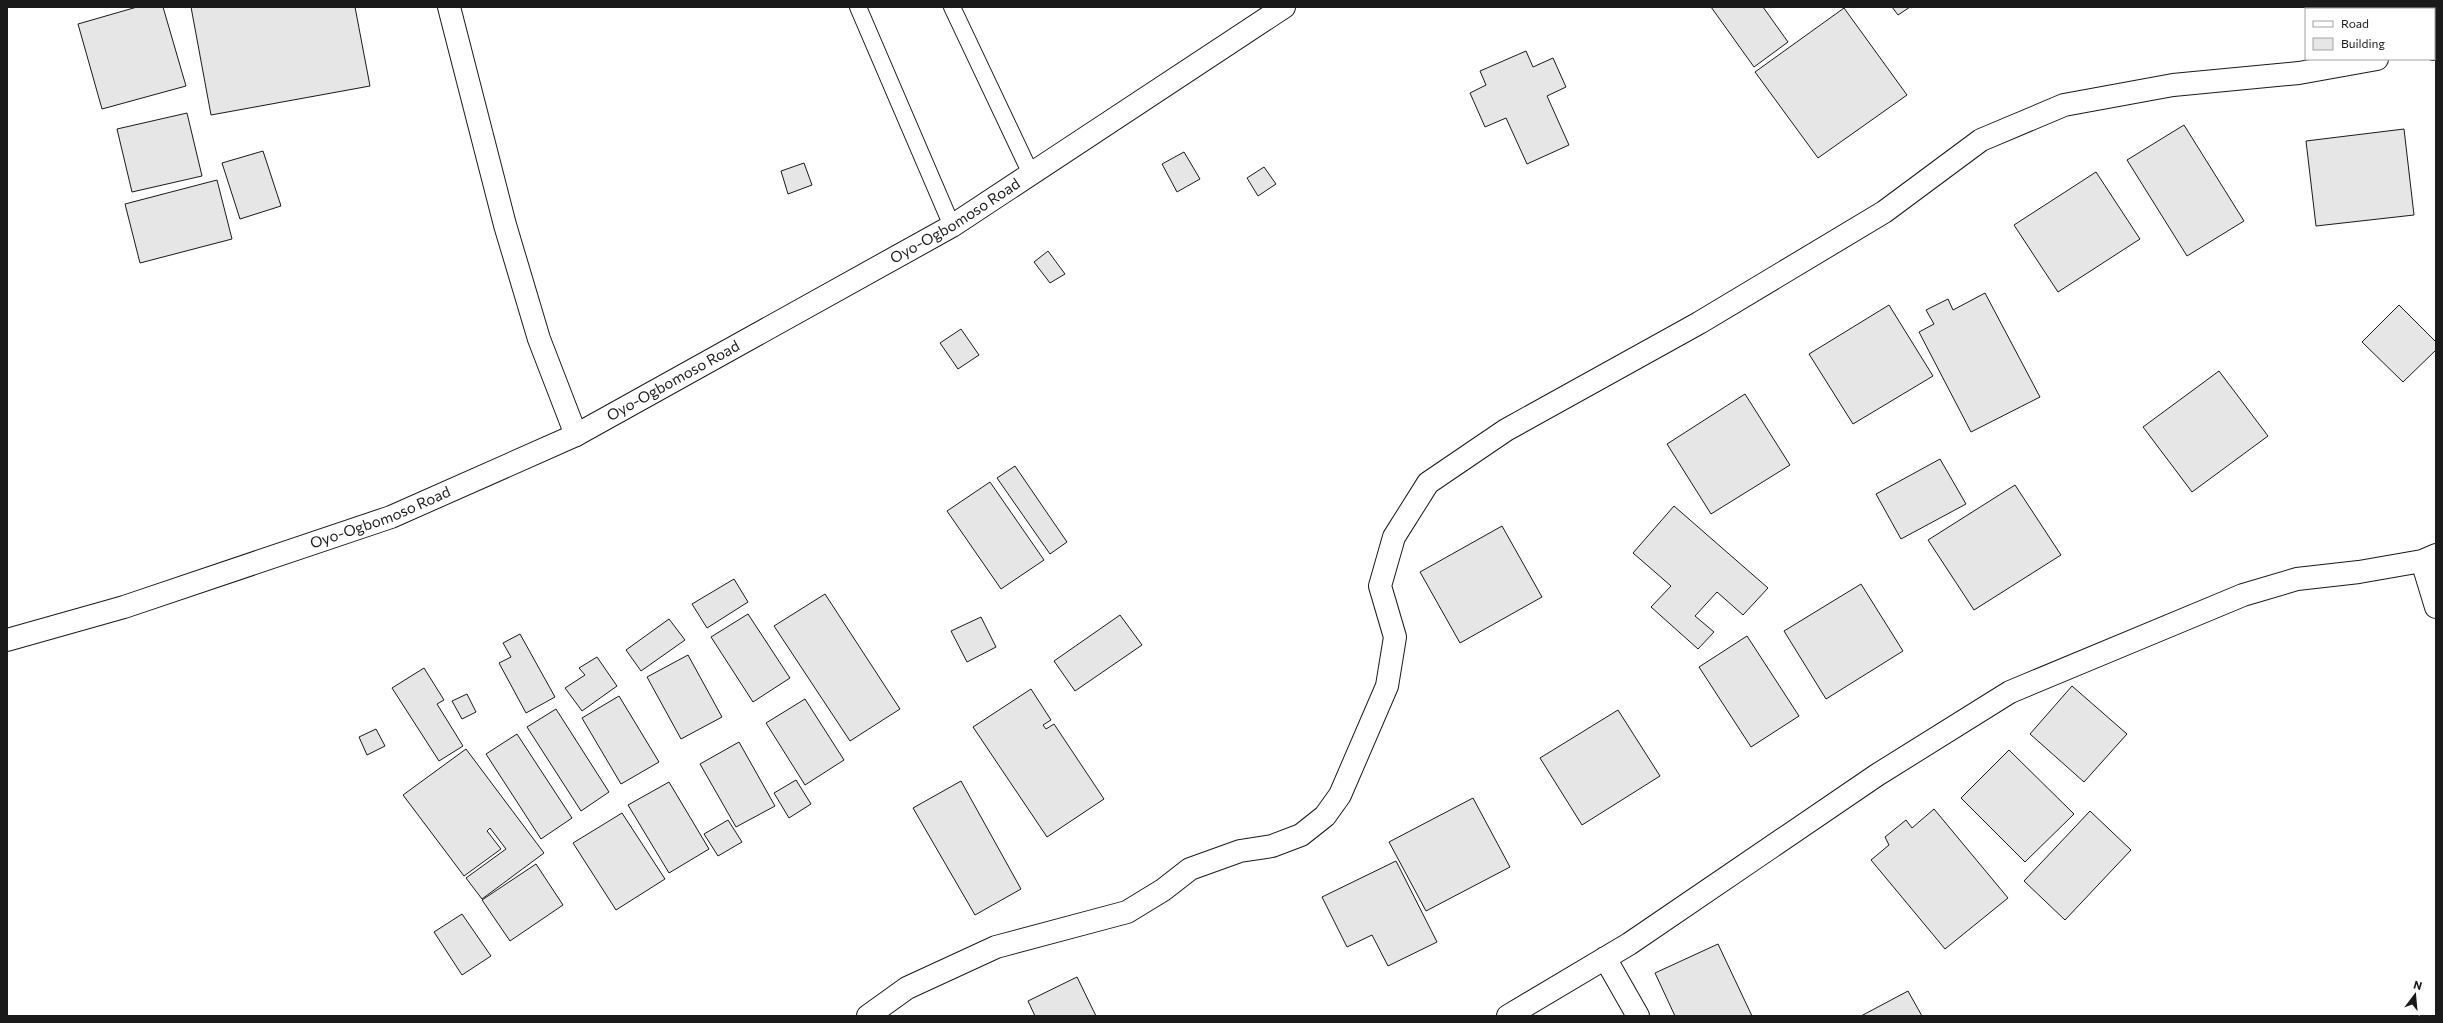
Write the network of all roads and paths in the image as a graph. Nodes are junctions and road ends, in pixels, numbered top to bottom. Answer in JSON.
{"nodes":[{"id":1,"x":449,"y":7,"type":"edge"},
{"id":2,"x":858,"y":7,"type":"edge"},
{"id":3,"x":952,"y":7,"type":"edge"},
{"id":4,"x":1284,"y":7,"type":"edge"},
{"id":5,"x":2371,"y":60,"type":"edge"},
{"id":6,"x":1031,"y":174,"type":"junction"},
{"id":7,"x":952,"y":226,"type":"junction"},
{"id":8,"x":576,"y":435,"type":"junction"},
{"id":9,"x":2429,"y":558,"type":"edge"},
{"id":10,"x":2436,"y":607,"type":"edge"},
{"id":11,"x":7,"y":640,"type":"edge"},
{"id":12,"x":1605,"y":958,"type":"junction"},
{"id":13,"x":868,"y":1016,"type":"edge"},
{"id":14,"x":1508,"y":1016,"type":"edge"},
{"id":15,"x":1638,"y":1016,"type":"edge"}],
"edges":[{"from":1,"to":8,"type":"main road"},
{"from":2,"to":7,"type":"lane"},
{"from":3,"to":6,"type":"lane"},
{"from":4,"to":6,"type":"main road","name":"Oyo-Ogbomoso Road"},
{"from":5,"to":13,"type":"main road"},
{"from":6,"to":7,"type":"main road","name":"Oyo-Ogbomoso Road"},
{"from":7,"to":8,"type":"main road","name":"Oyo-Ogbomoso Road"},
{"from":8,"to":11,"type":"main road","name":"Oyo-Ogbomoso Road"},
{"from":9,"to":10,"type":"main road"},
{"from":9,"to":12,"type":"main road"},
{"from":12,"to":14,"type":"main road"},
{"from":12,"to":15,"type":"main road"}]}
